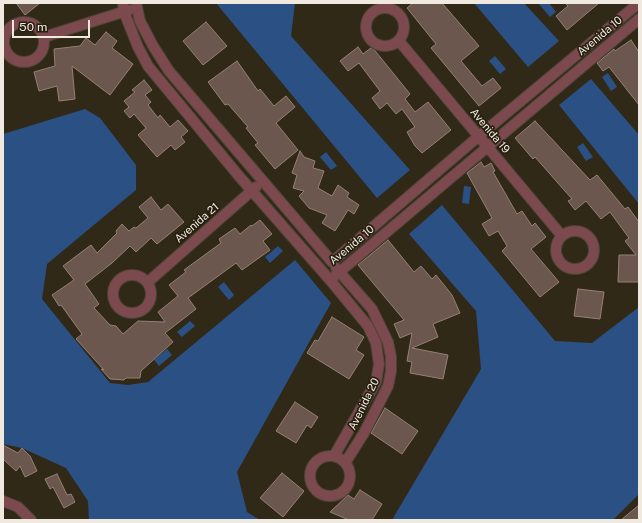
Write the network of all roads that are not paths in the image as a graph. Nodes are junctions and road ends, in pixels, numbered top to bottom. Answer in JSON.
{"nodes":[{"id":1,"x":639,"y":3,"type":"edge"},
{"id":2,"x":137,"y":6,"type":"edge"},
{"id":3,"x":627,"y":7,"type":"edge"},
{"id":4,"x":123,"y":8,"type":"edge"},
{"id":5,"x":639,"y":20,"type":"edge"},
{"id":6,"x":44,"y":37,"type":"junction"},
{"id":7,"x":399,"y":41,"type":"dead end"},
{"id":8,"x":555,"y":72,"type":"junction"},
{"id":9,"x":564,"y":82,"type":"junction"},
{"id":10,"x":479,"y":136,"type":"junction"},
{"id":11,"x":487,"y":146,"type":"junction"},
{"id":12,"x":262,"y":182,"type":"junction"},
{"id":13,"x":252,"y":191,"type":"junction"},
{"id":14,"x":407,"y":198,"type":"junction"},
{"id":15,"x":415,"y":208,"type":"junction"},
{"id":16,"x":562,"y":236,"type":"dead end"},
{"id":17,"x":332,"y":262,"type":"junction"},
{"id":18,"x":321,"y":271,"type":"junction"},
{"id":19,"x":340,"y":272,"type":"junction"},
{"id":20,"x":330,"y":280,"type":"junction"},
{"id":21,"x":148,"y":282,"type":"dead end"},
{"id":22,"x":334,"y":456,"type":"junction"},
{"id":23,"x":345,"y":463,"type":"junction"},
{"id":24,"x":3,"y":501,"type":"edge"},
{"id":25,"x":31,"y":520,"type":"edge"}],
"edges":[{"from":1,"to":3,"type":"street","name":"Avenida 10"},
{"from":2,"to":4,"type":"street"},
{"from":2,"to":12,"type":"street","name":"Avenida 10"},
{"from":3,"to":5,"type":"street"},
{"from":3,"to":8,"type":"street","name":"Avenida 10"},
{"from":4,"to":6,"type":"street"},
{"from":4,"to":13,"type":"street","name":"Avenida 10"},
{"from":5,"to":9,"type":"street","name":"Avenida 10"},
{"from":6,"to":6,"type":"street"},
{"from":7,"to":10,"type":"street","name":"Avenida 19"},
{"from":8,"to":9,"type":"street"},
{"from":8,"to":10,"type":"street","name":"Avenida 10"},
{"from":9,"to":11,"type":"street","name":"Avenida 10"},
{"from":10,"to":11,"type":"street","name":"Avenida 19"},
{"from":10,"to":14,"type":"street","name":"Avenida 10"},
{"from":11,"to":15,"type":"street","name":"Avenida 10"},
{"from":11,"to":16,"type":"street","name":"Avenida 19"},
{"from":12,"to":13,"type":"street","name":"Avenida 21"},
{"from":12,"to":17,"type":"street","name":"Avenida 10"},
{"from":13,"to":18,"type":"street","name":"Avenida 10"},
{"from":13,"to":21,"type":"street","name":"Avenida 21"},
{"from":14,"to":15,"type":"street"},
{"from":14,"to":17,"type":"street","name":"Avenida 10"},
{"from":15,"to":19,"type":"street","name":"Avenida 10"},
{"from":17,"to":18,"type":"street"},
{"from":17,"to":19,"type":"street","name":"Avenida 20"},
{"from":18,"to":20,"type":"street","name":"Avenida 10"},
{"from":19,"to":20,"type":"street","name":"Avenida 10"},
{"from":19,"to":23,"type":"street","name":"Avenida 20"},
{"from":20,"to":22,"type":"street","name":"Avenida 20"},
{"from":22,"to":23,"type":"street"},
{"from":22,"to":23,"type":"street"},
{"from":24,"to":25,"type":"street"}]}
